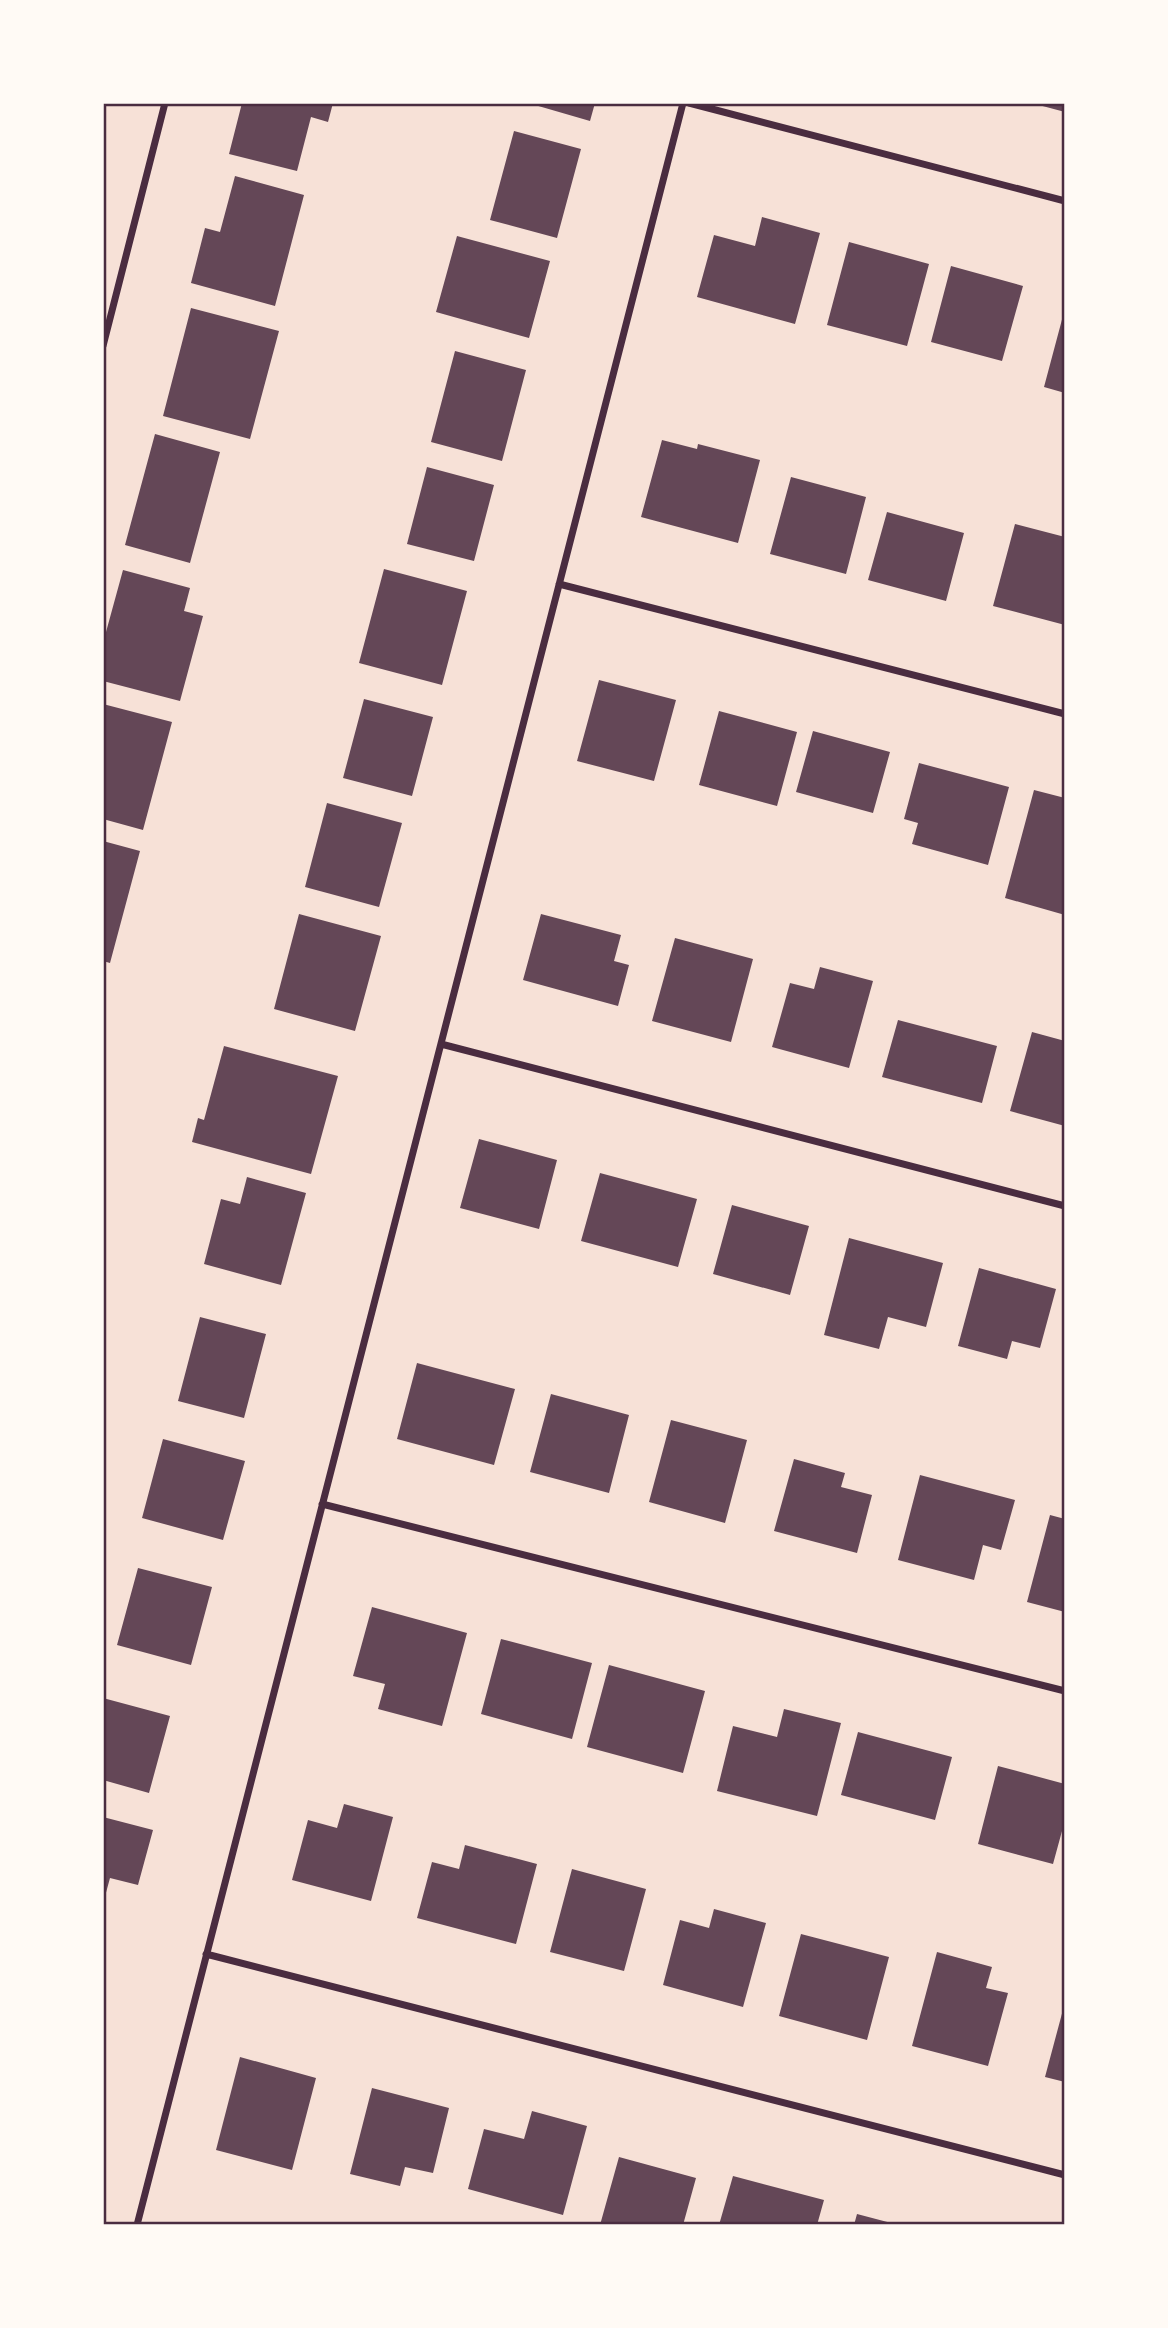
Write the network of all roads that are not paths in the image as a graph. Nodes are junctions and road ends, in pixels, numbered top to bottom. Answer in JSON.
{"nodes":[{"id":1,"x":166,"y":103,"type":"edge"},
{"id":2,"x":683,"y":103,"type":"edge"},
{"id":3,"x":689,"y":103,"type":"edge"},
{"id":4,"x":1065,"y":201,"type":"edge"},
{"id":5,"x":103,"y":346,"type":"edge"},
{"id":6,"x":559,"y":584,"type":"junction"},
{"id":7,"x":1065,"y":714,"type":"edge"},
{"id":8,"x":441,"y":1044,"type":"junction"},
{"id":9,"x":1065,"y":1206,"type":"edge"},
{"id":10,"x":322,"y":1504,"type":"junction"},
{"id":11,"x":1065,"y":1691,"type":"edge"},
{"id":12,"x":206,"y":1954,"type":"junction"},
{"id":13,"x":1065,"y":2175,"type":"edge"},
{"id":14,"x":137,"y":2225,"type":"edge"}],
"edges":[{"from":1,"to":5,"type":"street"},
{"from":2,"to":6,"type":"street"},
{"from":3,"to":4,"type":"street"},
{"from":6,"to":7,"type":"street"},
{"from":6,"to":8,"type":"street"},
{"from":8,"to":9,"type":"street"},
{"from":8,"to":10,"type":"street"},
{"from":10,"to":11,"type":"street"},
{"from":10,"to":12,"type":"street"},
{"from":12,"to":13,"type":"street"},
{"from":12,"to":14,"type":"street"}]}
